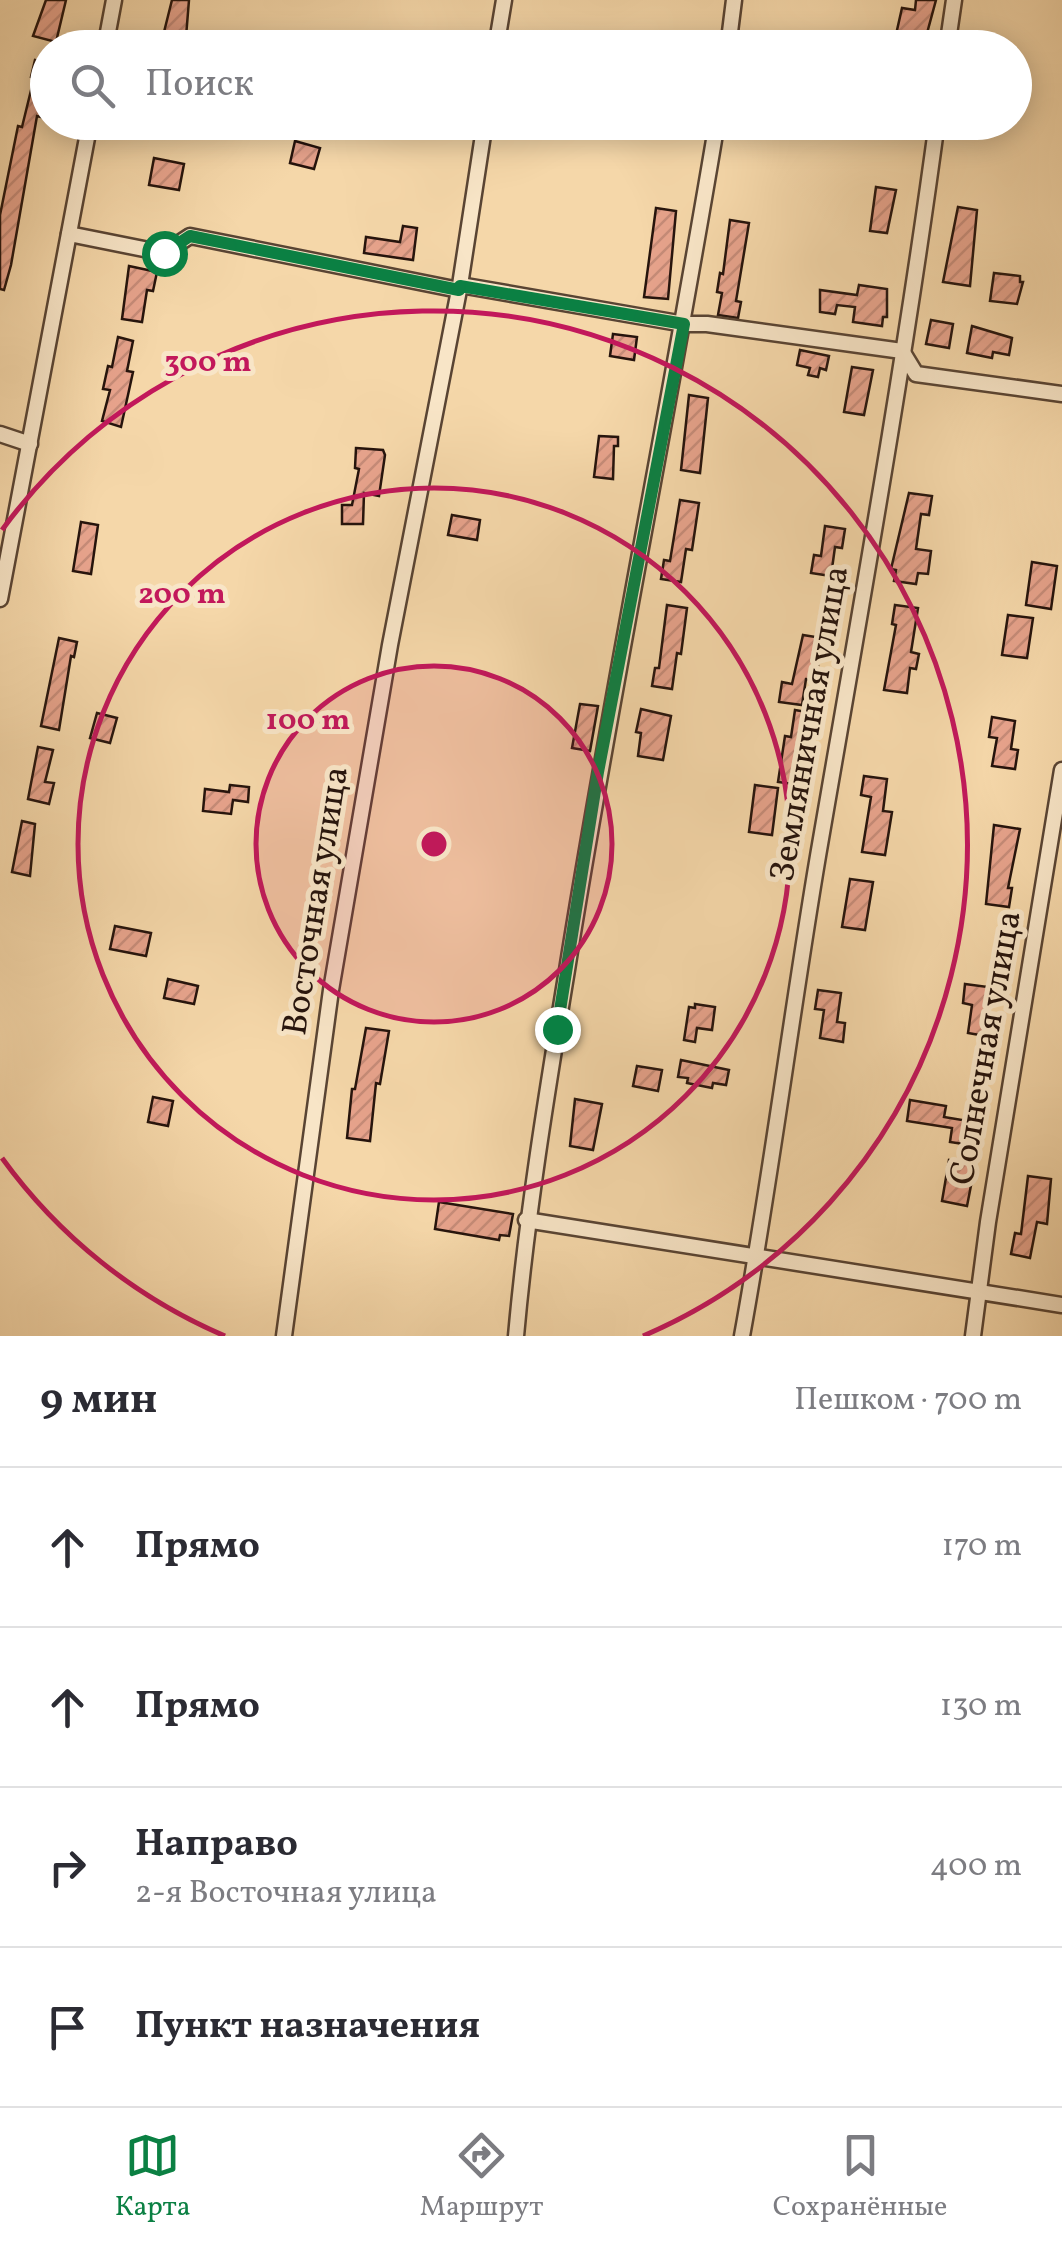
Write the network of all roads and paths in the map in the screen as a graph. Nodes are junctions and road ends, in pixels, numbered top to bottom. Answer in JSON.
{"nodes":[{"id":1,"x":114,"y":0,"type":"edge"},
{"id":2,"x":504,"y":0,"type":"edge"},
{"id":3,"x":734,"y":0,"type":"edge"},
{"id":4,"x":954,"y":0,"type":"edge"},
{"id":5,"x":108,"y":30,"type":"edge"},
{"id":6,"x":499,"y":30,"type":"edge"},
{"id":7,"x":730,"y":30,"type":"edge"},
{"id":8,"x":950,"y":30,"type":"edge"},
{"id":9,"x":87,"y":140,"type":"edge"},
{"id":10,"x":482,"y":140,"type":"edge"},
{"id":11,"x":713,"y":140,"type":"edge"},
{"id":12,"x":935,"y":140,"type":"edge"},
{"id":13,"x":69,"y":234,"type":"junction"},
{"id":14,"x":460,"y":288,"type":"junction"},
{"id":15,"x":684,"y":324,"type":"junction"},
{"id":16,"x":902,"y":352,"type":"junction"},
{"id":17,"x":1062,"y":394,"type":"edge"},
{"id":18,"x":0,"y":434,"type":"edge"},
{"id":19,"x":30,"y":444,"type":"junction"},
{"id":20,"x":0,"y":599,"type":"edge"},
{"id":21,"x":1062,"y":770,"type":"edge"},
{"id":22,"x":526,"y":1220,"type":"junction"},
{"id":23,"x":756,"y":1256,"type":"junction"},
{"id":24,"x":978,"y":1291,"type":"junction"},
{"id":25,"x":1062,"y":1305,"type":"edge"},
{"id":26,"x":284,"y":1336,"type":"edge"},
{"id":27,"x":516,"y":1336,"type":"edge"},
{"id":28,"x":742,"y":1336,"type":"edge"},
{"id":29,"x":973,"y":1336,"type":"edge"}],
"edges":[{"from":1,"to":5,"type":"street"},
{"from":2,"to":6,"type":"street"},
{"from":3,"to":7,"type":"street"},
{"from":4,"to":8,"type":"street"},
{"from":9,"to":13,"type":"street"},
{"from":10,"to":14,"type":"street","name":"Восточная улица"},
{"from":11,"to":15,"type":"street"},
{"from":12,"to":16,"type":"street","name":"Земляничная улица"},
{"from":13,"to":14,"type":"street"},
{"from":13,"to":19,"type":"street"},
{"from":14,"to":15,"type":"street"},
{"from":14,"to":26,"type":"street","name":"Восточная улица"},
{"from":15,"to":16,"type":"street"},
{"from":15,"to":22,"type":"street"},
{"from":16,"to":17,"type":"street"},
{"from":16,"to":23,"type":"street","name":"Земляничная улица"},
{"from":18,"to":19,"type":"street"},
{"from":19,"to":20,"type":"street"},
{"from":21,"to":24,"type":"street","name":"Солнечная улица"},
{"from":22,"to":23,"type":"street"},
{"from":22,"to":27,"type":"street"},
{"from":23,"to":24,"type":"street"},
{"from":23,"to":28,"type":"street","name":"Земляничная улица"},
{"from":24,"to":25,"type":"street"},
{"from":24,"to":29,"type":"street","name":"Солнечная улица"}]}
